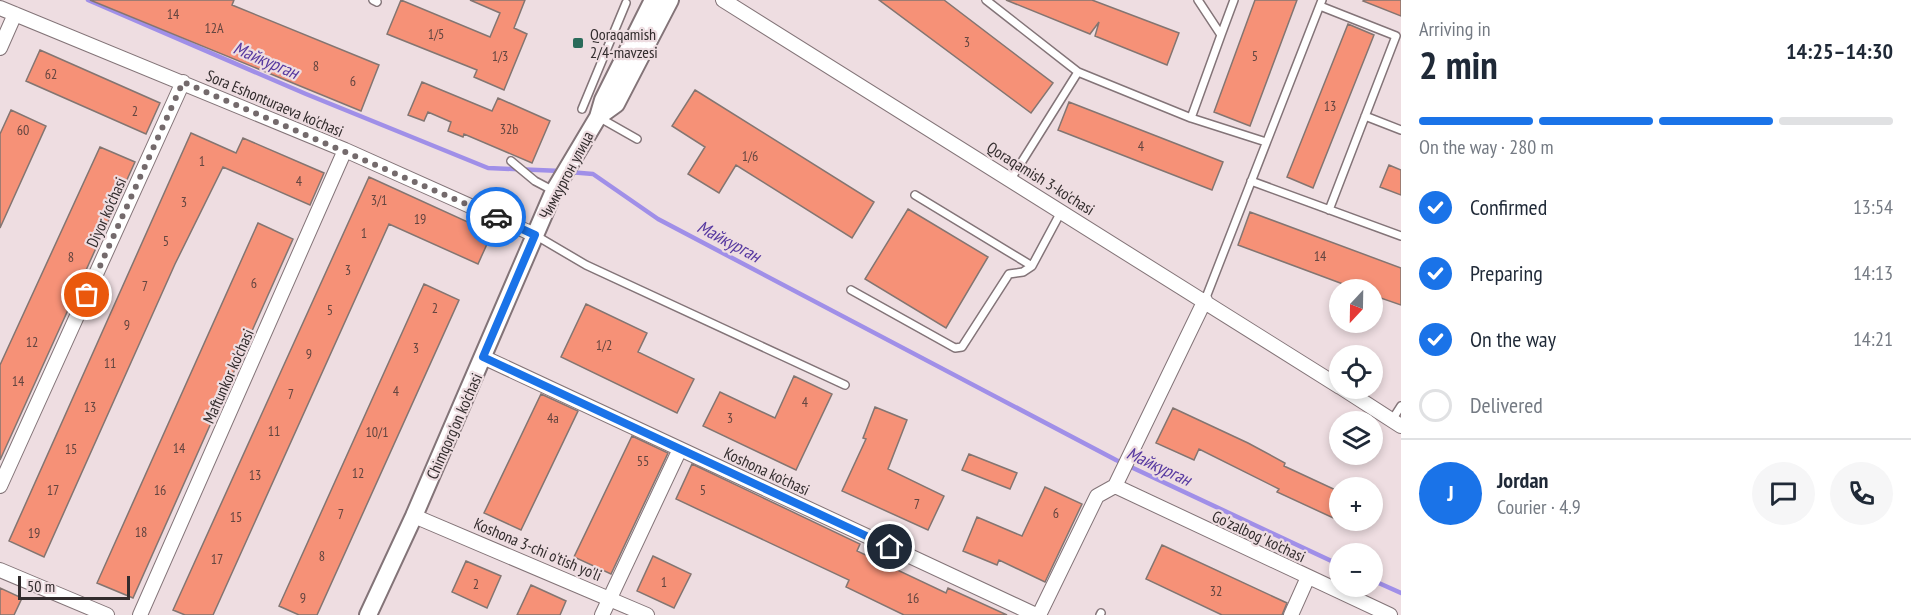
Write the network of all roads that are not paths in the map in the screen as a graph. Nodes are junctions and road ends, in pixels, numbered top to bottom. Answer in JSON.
{"nodes":[{"id":1,"x":653,"y":0,"type":"edge"},
{"id":2,"x":670,"y":0,"type":"edge"},
{"id":3,"x":723,"y":0,"type":"edge"},
{"id":4,"x":986,"y":0,"type":"edge"},
{"id":5,"x":1198,"y":0,"type":"edge"},
{"id":6,"x":1234,"y":0,"type":"edge"},
{"id":7,"x":627,"y":3,"type":"dead end"},
{"id":8,"x":1321,"y":3,"type":"edge"},
{"id":9,"x":0,"y":8,"type":"edge"},
{"id":10,"x":15,"y":14,"type":"junction"},
{"id":11,"x":1221,"y":35,"type":"junction"},
{"id":12,"x":1398,"y":37,"type":"edge"},
{"id":13,"x":0,"y":48,"type":"edge"},
{"id":14,"x":1078,"y":72,"type":"junction"},
{"id":15,"x":183,"y":82,"type":"junction"},
{"id":16,"x":582,"y":109,"type":"dead end"},
{"id":17,"x":1365,"y":116,"type":"junction"},
{"id":18,"x":598,"y":117,"type":"junction"},
{"id":19,"x":1191,"y":118,"type":"junction"},
{"id":20,"x":1401,"y":130,"type":"edge"},
{"id":21,"x":637,"y":139,"type":"dead end"},
{"id":22,"x":1266,"y":142,"type":"junction"},
{"id":23,"x":345,"y":150,"type":"junction"},
{"id":24,"x":511,"y":161,"type":"dead end"},
{"id":25,"x":562,"y":177,"type":"junction"},
{"id":26,"x":1011,"y":179,"type":"junction"},
{"id":27,"x":1251,"y":181,"type":"junction"},
{"id":28,"x":915,"y":195,"type":"dead end"},
{"id":29,"x":1062,"y":210,"type":"junction"},
{"id":30,"x":1329,"y":210,"type":"junction"},
{"id":31,"x":535,"y":235,"type":"junction"},
{"id":32,"x":1401,"y":236,"type":"edge"},
{"id":33,"x":1032,"y":266,"type":"junction"},
{"id":34,"x":851,"y":290,"type":"dead end"},
{"id":35,"x":1205,"y":300,"type":"junction"},
{"id":36,"x":483,"y":357,"type":"junction"},
{"id":37,"x":1329,"y":380,"type":"edge"},
{"id":38,"x":845,"y":385,"type":"dead end"},
{"id":39,"x":1358,"y":399,"type":"edge"},
{"id":40,"x":1401,"y":406,"type":"edge"},
{"id":41,"x":1396,"y":423,"type":"edge"},
{"id":42,"x":680,"y":449,"type":"junction"},
{"id":43,"x":0,"y":486,"type":"edge"},
{"id":44,"x":1115,"y":486,"type":"junction"},
{"id":45,"x":414,"y":516,"type":"junction"},
{"id":46,"x":0,"y":570,"type":"edge"},
{"id":47,"x":1308,"y":577,"type":"junction"},
{"id":48,"x":610,"y":598,"type":"junction"},
{"id":49,"x":107,"y":615,"type":"edge"},
{"id":50,"x":140,"y":615,"type":"edge"},
{"id":51,"x":368,"y":615,"type":"edge"},
{"id":52,"x":602,"y":615,"type":"edge"},
{"id":53,"x":647,"y":615,"type":"edge"},
{"id":54,"x":1038,"y":615,"type":"edge"},
{"id":55,"x":1291,"y":615,"type":"edge"},
{"id":56,"x":1390,"y":615,"type":"edge"}],
"edges":[{"from":1,"to":18,"type":"street","name":"Чимкургон улица"},
{"from":2,"to":18,"type":"street","name":"Чимкургон улица"},
{"from":3,"to":26,"type":"street","name":"Qoraqamish 3-ko'chasi"},
{"from":4,"to":14,"type":"lane"},
{"from":5,"to":11,"type":"lane"},
{"from":6,"to":11,"type":"lane"},
{"from":7,"to":16,"type":"lane"},
{"from":8,"to":12,"type":"lane"},
{"from":8,"to":22,"type":"lane"},
{"from":9,"to":10,"type":"street","name":"Sora Eshonturaeva ko'chasi"},
{"from":10,"to":13,"type":"street"},
{"from":10,"to":15,"type":"street","name":"Sora Eshonturaeva ko'chasi"},
{"from":11,"to":19,"type":"lane"},
{"from":12,"to":17,"type":"lane"},
{"from":14,"to":19,"type":"lane"},
{"from":14,"to":26,"type":"lane"},
{"from":15,"to":23,"type":"street","name":"Sora Eshonturaeva ko'chasi"},
{"from":15,"to":43,"type":"street","name":"Diyor ko'chasi"},
{"from":17,"to":20,"type":"lane"},
{"from":17,"to":30,"type":"lane"},
{"from":18,"to":21,"type":"lane"},
{"from":18,"to":25,"type":"street","name":"Чимкургон улица"},
{"from":19,"to":22,"type":"lane"},
{"from":22,"to":27,"type":"lane"},
{"from":23,"to":31,"type":"street","name":"Sora Eshonturaeva ko'chasi"},
{"from":23,"to":50,"type":"street","name":"Maftunkor ko'chasi"},
{"from":24,"to":25,"type":"lane"},
{"from":25,"to":31,"type":"street","name":"Чимкургон улица"},
{"from":26,"to":29,"type":"street","name":"Qoraqamish 3-ko'chasi"},
{"from":27,"to":30,"type":"lane"},
{"from":27,"to":35,"type":"lane"},
{"from":28,"to":33,"type":"lane"},
{"from":29,"to":33,"type":"lane"},
{"from":29,"to":35,"type":"street","name":"Qoraqamish 3-ko'chasi"},
{"from":30,"to":32,"type":"lane"},
{"from":31,"to":36,"type":"street","name":"Chimqorg'on ko'chasi"},
{"from":31,"to":38,"type":"lane"},
{"from":33,"to":34,"type":"lane"},
{"from":35,"to":37,"type":"street","name":"Qoraqamish 3-ko'chasi"},
{"from":35,"to":44,"type":"street"},
{"from":36,"to":42,"type":"street","name":"Koshona ko'chasi"},
{"from":36,"to":45,"type":"street","name":"Chimqorg'on ko'chasi"},
{"from":39,"to":41,"type":"street","name":"Qoraqamish 3-ko'chasi"},
{"from":40,"to":41,"type":"lane"},
{"from":42,"to":48,"type":"street"},
{"from":42,"to":54,"type":"street","name":"Koshona ko'chasi"},
{"from":44,"to":47,"type":"street","name":"Go'zalbog' ko'chasi"},
{"from":44,"to":54,"type":"street"},
{"from":45,"to":48,"type":"street","name":"Koshona 3-chi o'tish yo'li"},
{"from":45,"to":51,"type":"street","name":"Chimqorg'on ko'chasi"},
{"from":46,"to":49,"type":"street"},
{"from":47,"to":55,"type":"street"},
{"from":47,"to":56,"type":"street","name":"Go'zalbog' ko'chasi"},
{"from":48,"to":52,"type":"street"},
{"from":48,"to":53,"type":"street","name":"Koshona 3-chi o'tish yo'li"}]}
